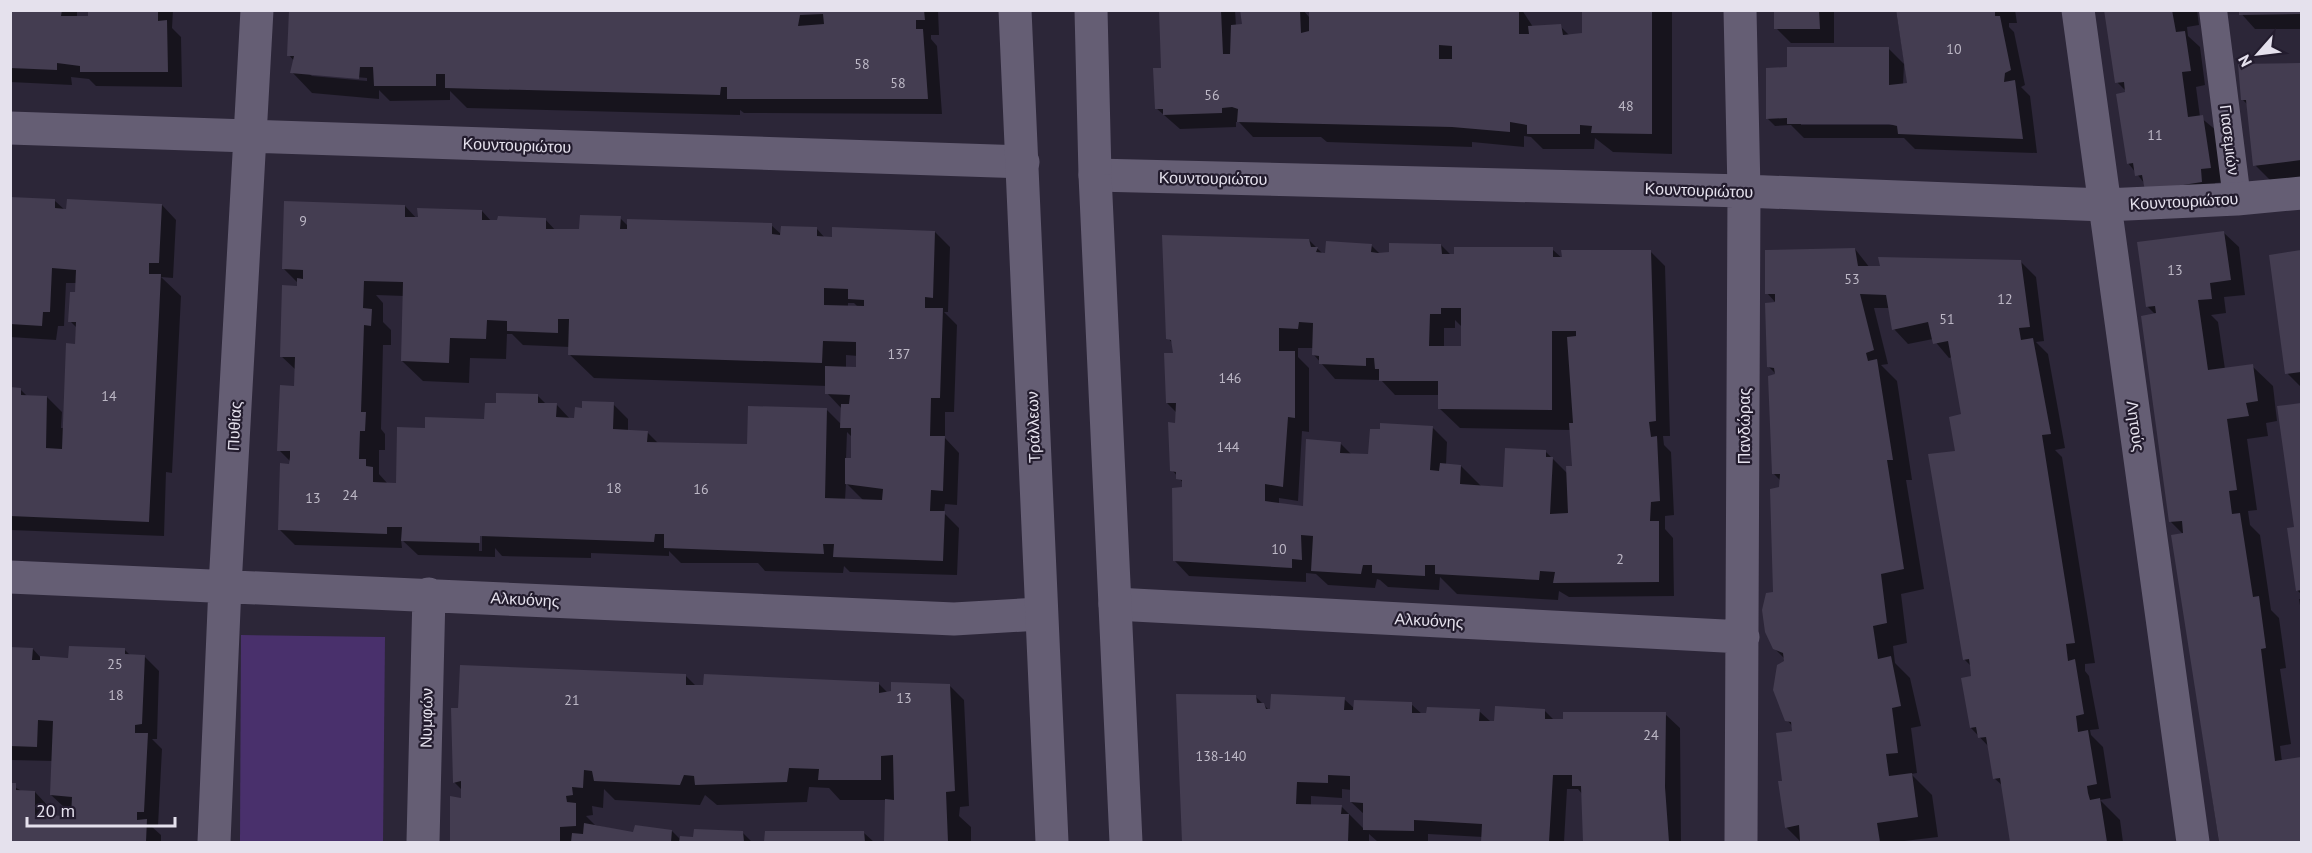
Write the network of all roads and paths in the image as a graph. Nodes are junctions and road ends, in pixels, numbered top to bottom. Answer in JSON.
{"nodes":[{"id":1,"x":257,"y":10,"type":"edge"},
{"id":2,"x":1015,"y":10,"type":"edge"},
{"id":3,"x":1091,"y":10,"type":"edge"},
{"id":4,"x":1740,"y":10,"type":"edge"},
{"id":5,"x":2078,"y":10,"type":"edge"},
{"id":6,"x":2212,"y":10,"type":"edge"},
{"id":7,"x":10,"y":128,"type":"edge"},
{"id":8,"x":251,"y":136,"type":"junction"},
{"id":9,"x":1023,"y":162,"type":"junction"},
{"id":10,"x":1095,"y":175,"type":"junction"},
{"id":11,"x":1744,"y":191,"type":"junction"},
{"id":12,"x":2301,"y":193,"type":"edge"},
{"id":13,"x":2237,"y":199,"type":"junction"},
{"id":14,"x":2105,"y":205,"type":"junction"},
{"id":15,"x":10,"y":577,"type":"edge"},
{"id":16,"x":225,"y":586,"type":"junction"},
{"id":17,"x":429,"y":594,"type":"junction"},
{"id":18,"x":1115,"y":604,"type":"junction"},
{"id":19,"x":1040,"y":614,"type":"junction"},
{"id":20,"x":1743,"y":637,"type":"junction"},
{"id":21,"x":214,"y":843,"type":"edge"},
{"id":22,"x":423,"y":843,"type":"edge"},
{"id":23,"x":1052,"y":843,"type":"edge"},
{"id":24,"x":1126,"y":843,"type":"edge"},
{"id":25,"x":1741,"y":843,"type":"edge"},
{"id":26,"x":2193,"y":843,"type":"edge"}],
"edges":[{"from":1,"to":8,"type":"street","name":"Πυθίας"},
{"from":2,"to":9,"type":"street","name":"Τράλλεων"},
{"from":3,"to":10,"type":"street"},
{"from":4,"to":11,"type":"street","name":"Πανδώρας"},
{"from":5,"to":14,"type":"street","name":"Λητούς"},
{"from":6,"to":13,"type":"lane","name":"Γιασεμιών"},
{"from":7,"to":8,"type":"street","name":"Κουντουριώτου"},
{"from":8,"to":9,"type":"street","name":"Κουντουριώτου"},
{"from":8,"to":16,"type":"street","name":"Πυθίας"},
{"from":9,"to":19,"type":"street","name":"Τράλλεων"},
{"from":10,"to":11,"type":"street","name":"Κουντουριώτου"},
{"from":10,"to":18,"type":"street"},
{"from":11,"to":14,"type":"street","name":"Κουντουριώτου"},
{"from":11,"to":20,"type":"street","name":"Πανδώρας"},
{"from":12,"to":13,"type":"street","name":"Κουντουριώτου"},
{"from":13,"to":14,"type":"street","name":"Κουντουριώτου"},
{"from":14,"to":26,"type":"street","name":"Λητούς"},
{"from":15,"to":16,"type":"street","name":"Αλκυόνης"},
{"from":16,"to":17,"type":"street","name":"Αλκυόνης"},
{"from":16,"to":21,"type":"street","name":"Πυθίας"},
{"from":17,"to":19,"type":"street","name":"Αλκυόνης"},
{"from":17,"to":22,"type":"street","name":"Νυμφών"},
{"from":18,"to":20,"type":"street","name":"Αλκυόνης"},
{"from":18,"to":24,"type":"street"},
{"from":19,"to":23,"type":"street","name":"Τράλλεων"},
{"from":20,"to":25,"type":"street","name":"Πανδώρας"}]}
